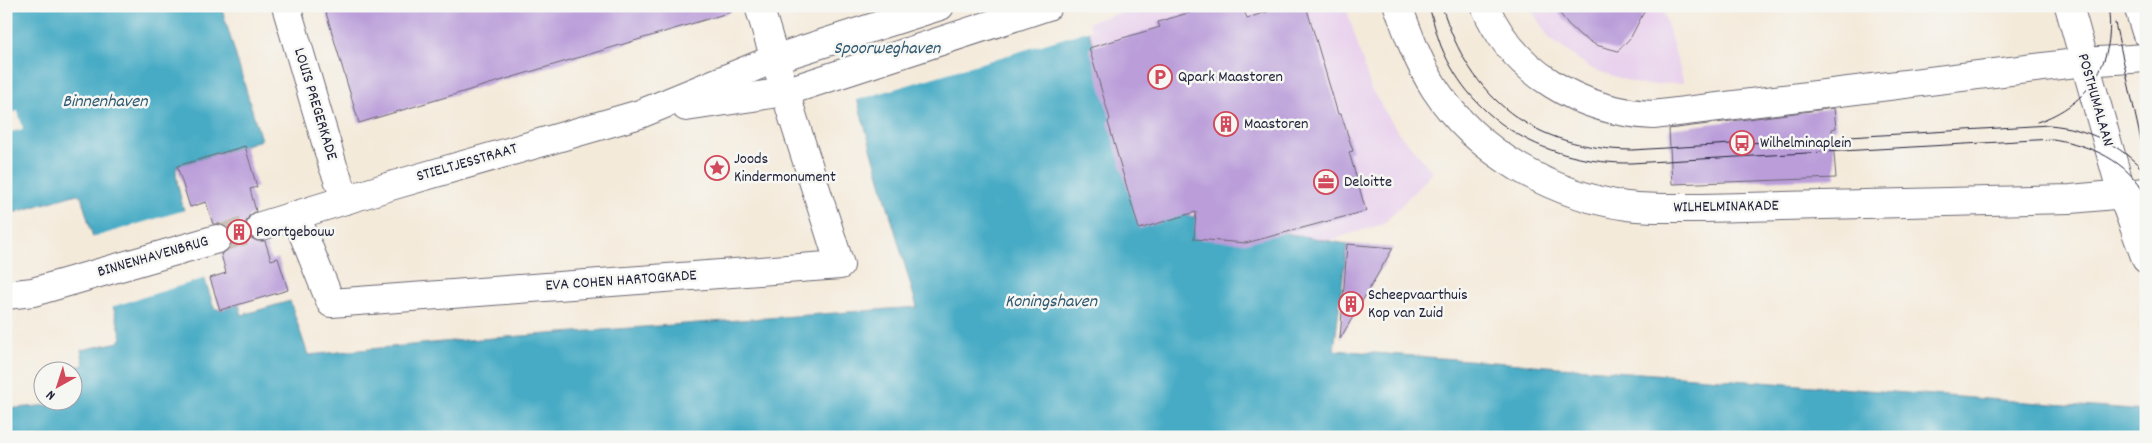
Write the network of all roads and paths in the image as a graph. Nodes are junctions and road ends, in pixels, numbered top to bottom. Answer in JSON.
{"nodes":[{"id":1,"x":286,"y":6,"type":"edge"},
{"id":2,"x":759,"y":6,"type":"edge"},
{"id":3,"x":940,"y":6,"type":"edge"},
{"id":4,"x":1048,"y":6,"type":"edge"},
{"id":5,"x":1398,"y":6,"type":"edge"},
{"id":6,"x":1484,"y":6,"type":"edge"},
{"id":7,"x":2069,"y":6,"type":"edge"},
{"id":8,"x":2138,"y":6,"type":"edge"},
{"id":9,"x":2146,"y":32,"type":"edge"},
{"id":10,"x":2146,"y":58,"type":"edge"},
{"id":11,"x":774,"y":59,"type":"junction"},
{"id":12,"x":2084,"y":62,"type":"junction"},
{"id":13,"x":788,"y":100,"type":"junction"},
{"id":14,"x":640,"y":114,"type":"junction"},
{"id":15,"x":2134,"y":193,"type":"edge"},
{"id":16,"x":346,"y":200,"type":"junction"},
{"id":17,"x":296,"y":216,"type":"junction"},
{"id":18,"x":261,"y":226,"type":"tunnel mouth"},
{"id":19,"x":206,"y":242,"type":"tunnel mouth"},
{"id":20,"x":2146,"y":259,"type":"edge"},
{"id":21,"x":6,"y":295,"type":"edge"}],
"edges":[{"from":1,"to":16,"type":"street","name":"LOUIS PREGERKADE"},
{"from":2,"to":11,"type":"street"},
{"from":3,"to":11,"type":"street","name":"STIELTJESSTRAAT"},
{"from":4,"to":13,"type":"street","name":"STIELTJESSTRAAT"},
{"from":5,"to":15,"type":"street","name":"WILHELMINAKADE"},
{"from":6,"to":12,"type":"street"},
{"from":7,"to":12,"type":"street","name":"POSTHUMALAAN"},
{"from":8,"to":9,"type":"street"},
{"from":10,"to":12,"type":"street"},
{"from":11,"to":13,"type":"street"},
{"from":11,"to":14,"type":"street","name":"STIELTJESSTRAAT"},
{"from":12,"to":15,"type":"street","name":"POSTHUMALAAN"},
{"from":13,"to":14,"type":"street","name":"STIELTJESSTRAAT"},
{"from":13,"to":17,"type":"street","name":"EVA COHEN HARTOGKADE"},
{"from":14,"to":16,"type":"street","name":"STIELTJESSTRAAT"},
{"from":15,"to":20,"type":"street","name":"POSTHUMALAAN"},
{"from":16,"to":17,"type":"street","name":"STIELTJESSTRAAT"},
{"from":17,"to":18,"type":"street"},
{"from":19,"to":21,"type":"street","name":"BINNENHAVENBRUG"}]}
